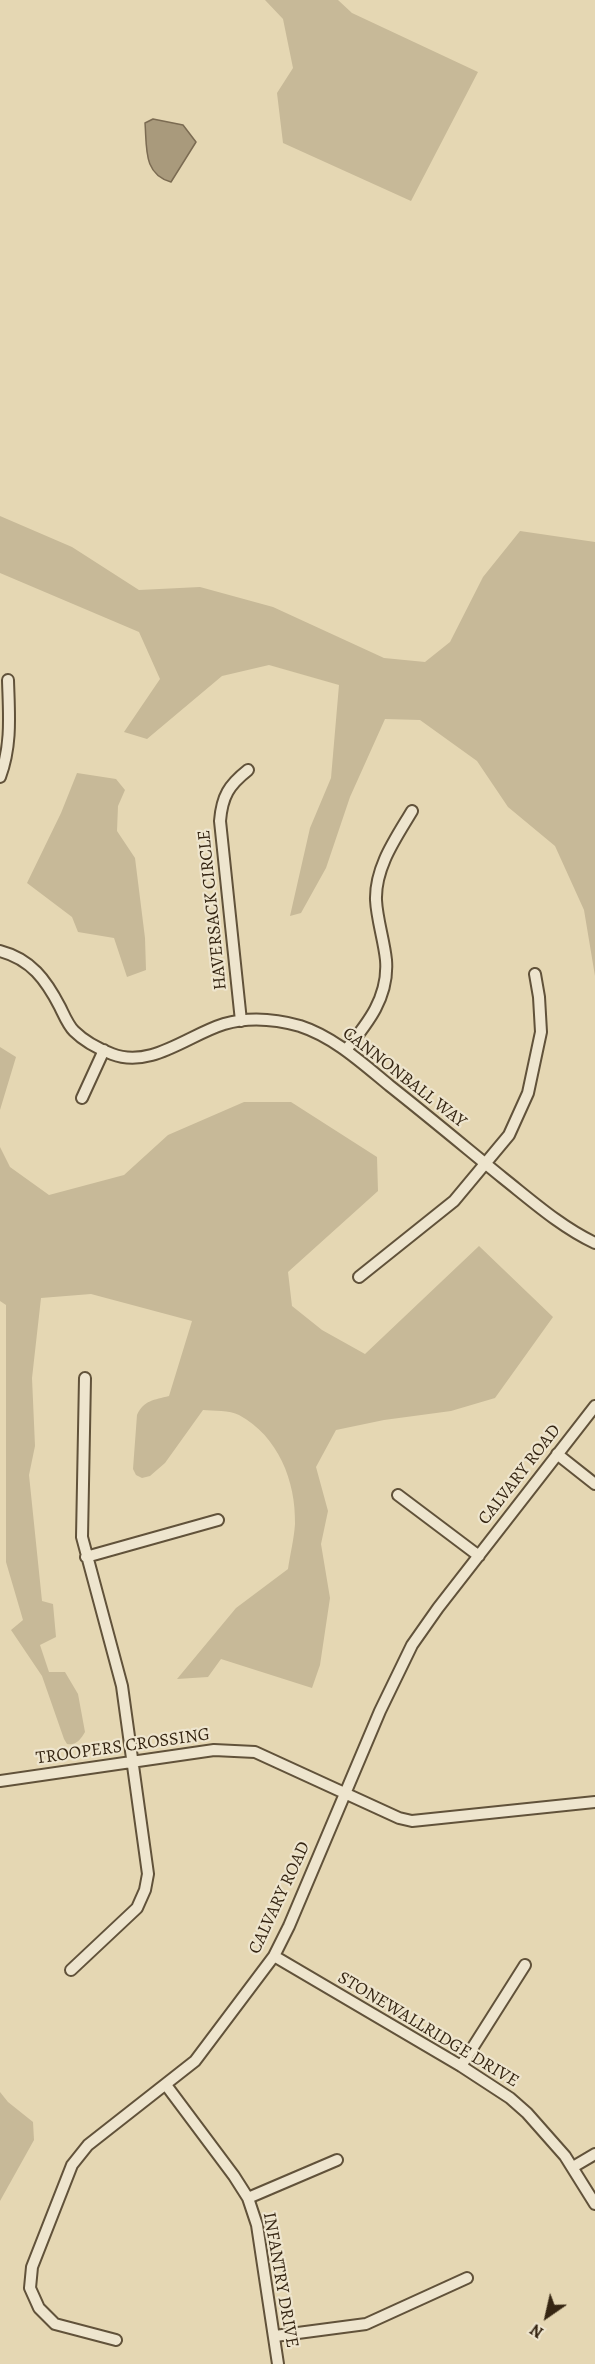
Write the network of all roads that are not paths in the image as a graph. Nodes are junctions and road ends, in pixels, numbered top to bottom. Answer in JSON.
{"nodes":[{"id":1,"x":8,"y":680,"type":"dead end"},
{"id":2,"x":248,"y":770,"type":"dead end"},
{"id":3,"x":0,"y":777,"type":"edge"},
{"id":4,"x":412,"y":811,"type":"dead end"},
{"id":5,"x":0,"y":951,"type":"edge"},
{"id":6,"x":535,"y":974,"type":"dead end"},
{"id":7,"x":241,"y":1021,"type":"junction"},
{"id":8,"x":104,"y":1050,"type":"junction"},
{"id":9,"x":346,"y":1050,"type":"junction"},
{"id":10,"x":82,"y":1098,"type":"dead end"},
{"id":11,"x":486,"y":1164,"type":"junction"},
{"id":12,"x":595,"y":1243,"type":"edge"},
{"id":13,"x":359,"y":1277,"type":"dead end"},
{"id":14,"x":85,"y":1378,"type":"dead end"},
{"id":15,"x":595,"y":1406,"type":"edge"},
{"id":16,"x":557,"y":1454,"type":"junction"},
{"id":17,"x":595,"y":1484,"type":"edge"},
{"id":18,"x":399,"y":1495,"type":"dead end"},
{"id":19,"x":218,"y":1520,"type":"dead end"},
{"id":20,"x":479,"y":1556,"type":"junction"},
{"id":21,"x":86,"y":1557,"type":"junction"},
{"id":22,"x":133,"y":1762,"type":"junction"},
{"id":23,"x":0,"y":1781,"type":"edge"},
{"id":24,"x":346,"y":1794,"type":"junction"},
{"id":25,"x":595,"y":1802,"type":"edge"},
{"id":26,"x":273,"y":1956,"type":"junction"},
{"id":27,"x":525,"y":1965,"type":"dead end"},
{"id":28,"x":71,"y":1970,"type":"dead end"},
{"id":29,"x":461,"y":2066,"type":"junction"},
{"id":30,"x":166,"y":2085,"type":"junction"},
{"id":31,"x":595,"y":2154,"type":"edge"},
{"id":32,"x":337,"y":2160,"type":"dead end"},
{"id":33,"x":573,"y":2168,"type":"junction"},
{"id":34,"x":248,"y":2198,"type":"junction"},
{"id":35,"x":595,"y":2204,"type":"edge"},
{"id":36,"x":467,"y":2278,"type":"dead end"},
{"id":37,"x":275,"y":2336,"type":"junction"},
{"id":38,"x":116,"y":2340,"type":"dead end"},
{"id":39,"x":278,"y":2364,"type":"edge"}],
"edges":[{"from":1,"to":3,"type":"street"},
{"from":2,"to":7,"type":"street","name":"HAVERSACK CIRCLE"},
{"from":4,"to":9,"type":"street"},
{"from":5,"to":8,"type":"street","name":"CANNONBALL WAY"},
{"from":6,"to":11,"type":"street"},
{"from":7,"to":8,"type":"street","name":"CANNONBALL WAY"},
{"from":7,"to":9,"type":"street","name":"CANNONBALL WAY"},
{"from":8,"to":10,"type":"street"},
{"from":9,"to":11,"type":"street","name":"CANNONBALL WAY"},
{"from":11,"to":12,"type":"street","name":"CANNONBALL WAY"},
{"from":11,"to":13,"type":"street"},
{"from":14,"to":21,"type":"street"},
{"from":15,"to":16,"type":"street","name":"CALVARY ROAD"},
{"from":16,"to":17,"type":"street"},
{"from":16,"to":20,"type":"street","name":"CALVARY ROAD"},
{"from":18,"to":20,"type":"street"},
{"from":19,"to":21,"type":"street"},
{"from":20,"to":24,"type":"street","name":"CALVARY ROAD"},
{"from":21,"to":22,"type":"street"},
{"from":22,"to":23,"type":"street","name":"TROOPERS CROSSING"},
{"from":22,"to":24,"type":"street","name":"TROOPERS CROSSING"},
{"from":22,"to":28,"type":"street"},
{"from":24,"to":25,"type":"street","name":"TROOPERS CROSSING"},
{"from":24,"to":26,"type":"street","name":"CALVARY ROAD"},
{"from":26,"to":29,"type":"street","name":"STONEWALLRIDGE DRIVE"},
{"from":26,"to":30,"type":"street","name":"CALVARY ROAD"},
{"from":27,"to":29,"type":"street"},
{"from":29,"to":33,"type":"street","name":"STONEWALLRIDGE DRIVE"},
{"from":30,"to":34,"type":"street","name":"INFANTRY DRIVE"},
{"from":30,"to":38,"type":"street","name":"CALVARY ROAD"},
{"from":31,"to":33,"type":"street"},
{"from":32,"to":34,"type":"street"},
{"from":33,"to":35,"type":"street","name":"STONEWALLRIDGE DRIVE"},
{"from":34,"to":37,"type":"street","name":"INFANTRY DRIVE"},
{"from":36,"to":37,"type":"street"},
{"from":37,"to":39,"type":"street","name":"INFANTRY DRIVE"}]}
